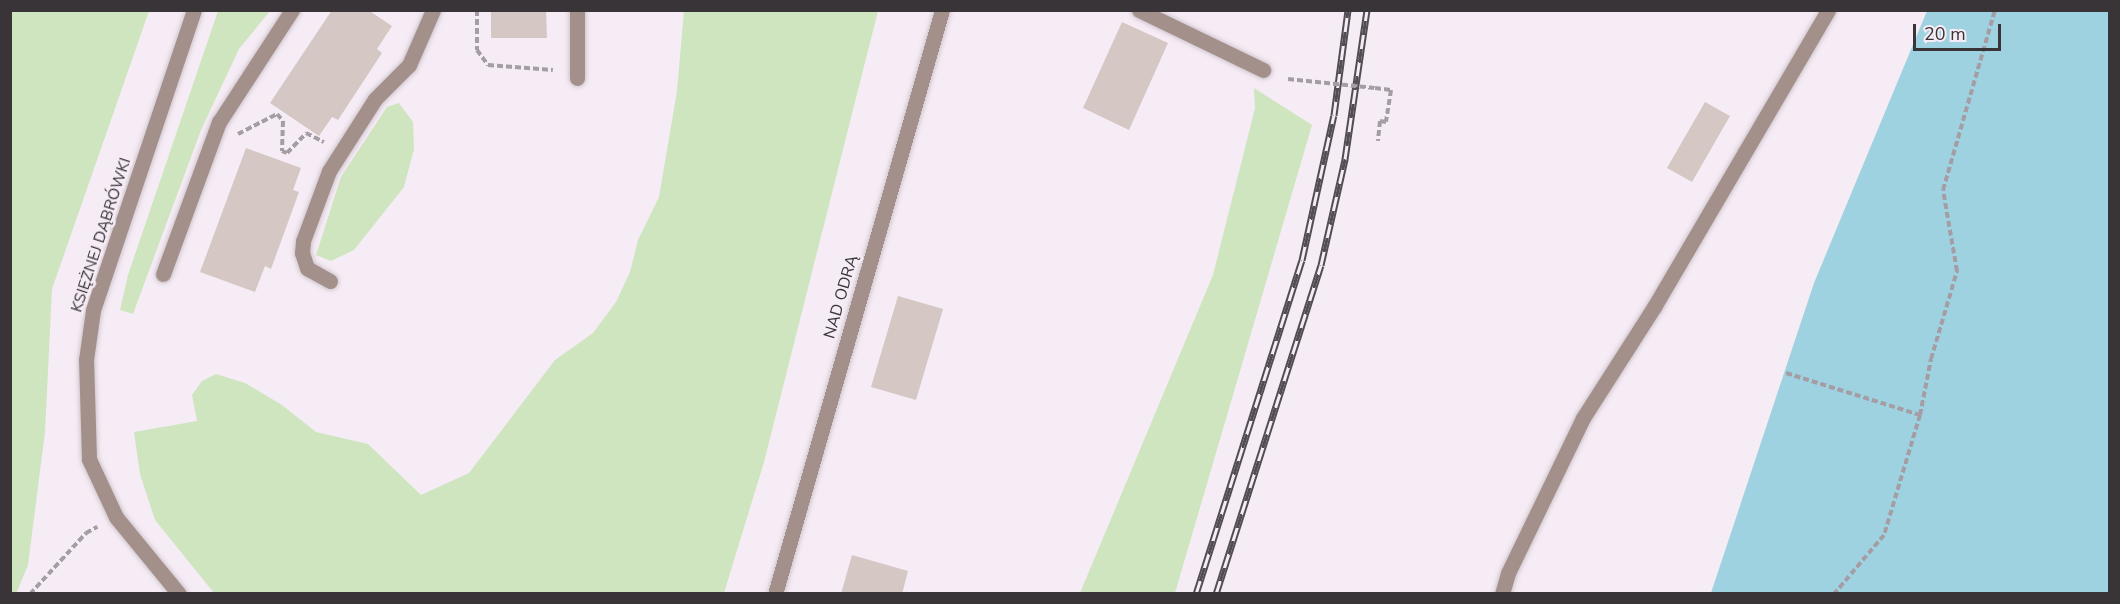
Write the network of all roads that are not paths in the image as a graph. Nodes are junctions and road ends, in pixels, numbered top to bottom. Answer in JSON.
{"nodes":[{"id":1,"x":194,"y":10,"type":"edge"},
{"id":2,"x":292,"y":10,"type":"edge"},
{"id":3,"x":433,"y":10,"type":"edge"},
{"id":4,"x":577,"y":10,"type":"edge"},
{"id":5,"x":942,"y":10,"type":"edge"},
{"id":6,"x":1139,"y":10,"type":"edge"},
{"id":7,"x":1828,"y":10,"type":"edge"},
{"id":8,"x":1263,"y":70,"type":"dead end"},
{"id":9,"x":577,"y":78,"type":"dead end"},
{"id":10,"x":164,"y":274,"type":"dead end"},
{"id":11,"x":330,"y":281,"type":"dead end"},
{"id":12,"x":179,"y":594,"type":"edge"},
{"id":13,"x":775,"y":594,"type":"edge"},
{"id":14,"x":1502,"y":594,"type":"edge"}],
"edges":[{"from":1,"to":12,"type":"street","name":"KSIĘŻNEJ DĄBRÓWKI"},
{"from":2,"to":10,"type":"street"},
{"from":3,"to":11,"type":"street"},
{"from":4,"to":9,"type":"street"},
{"from":5,"to":13,"type":"street","name":"NAD ODRĄ"},
{"from":6,"to":8,"type":"street"},
{"from":7,"to":14,"type":"street"}]}
